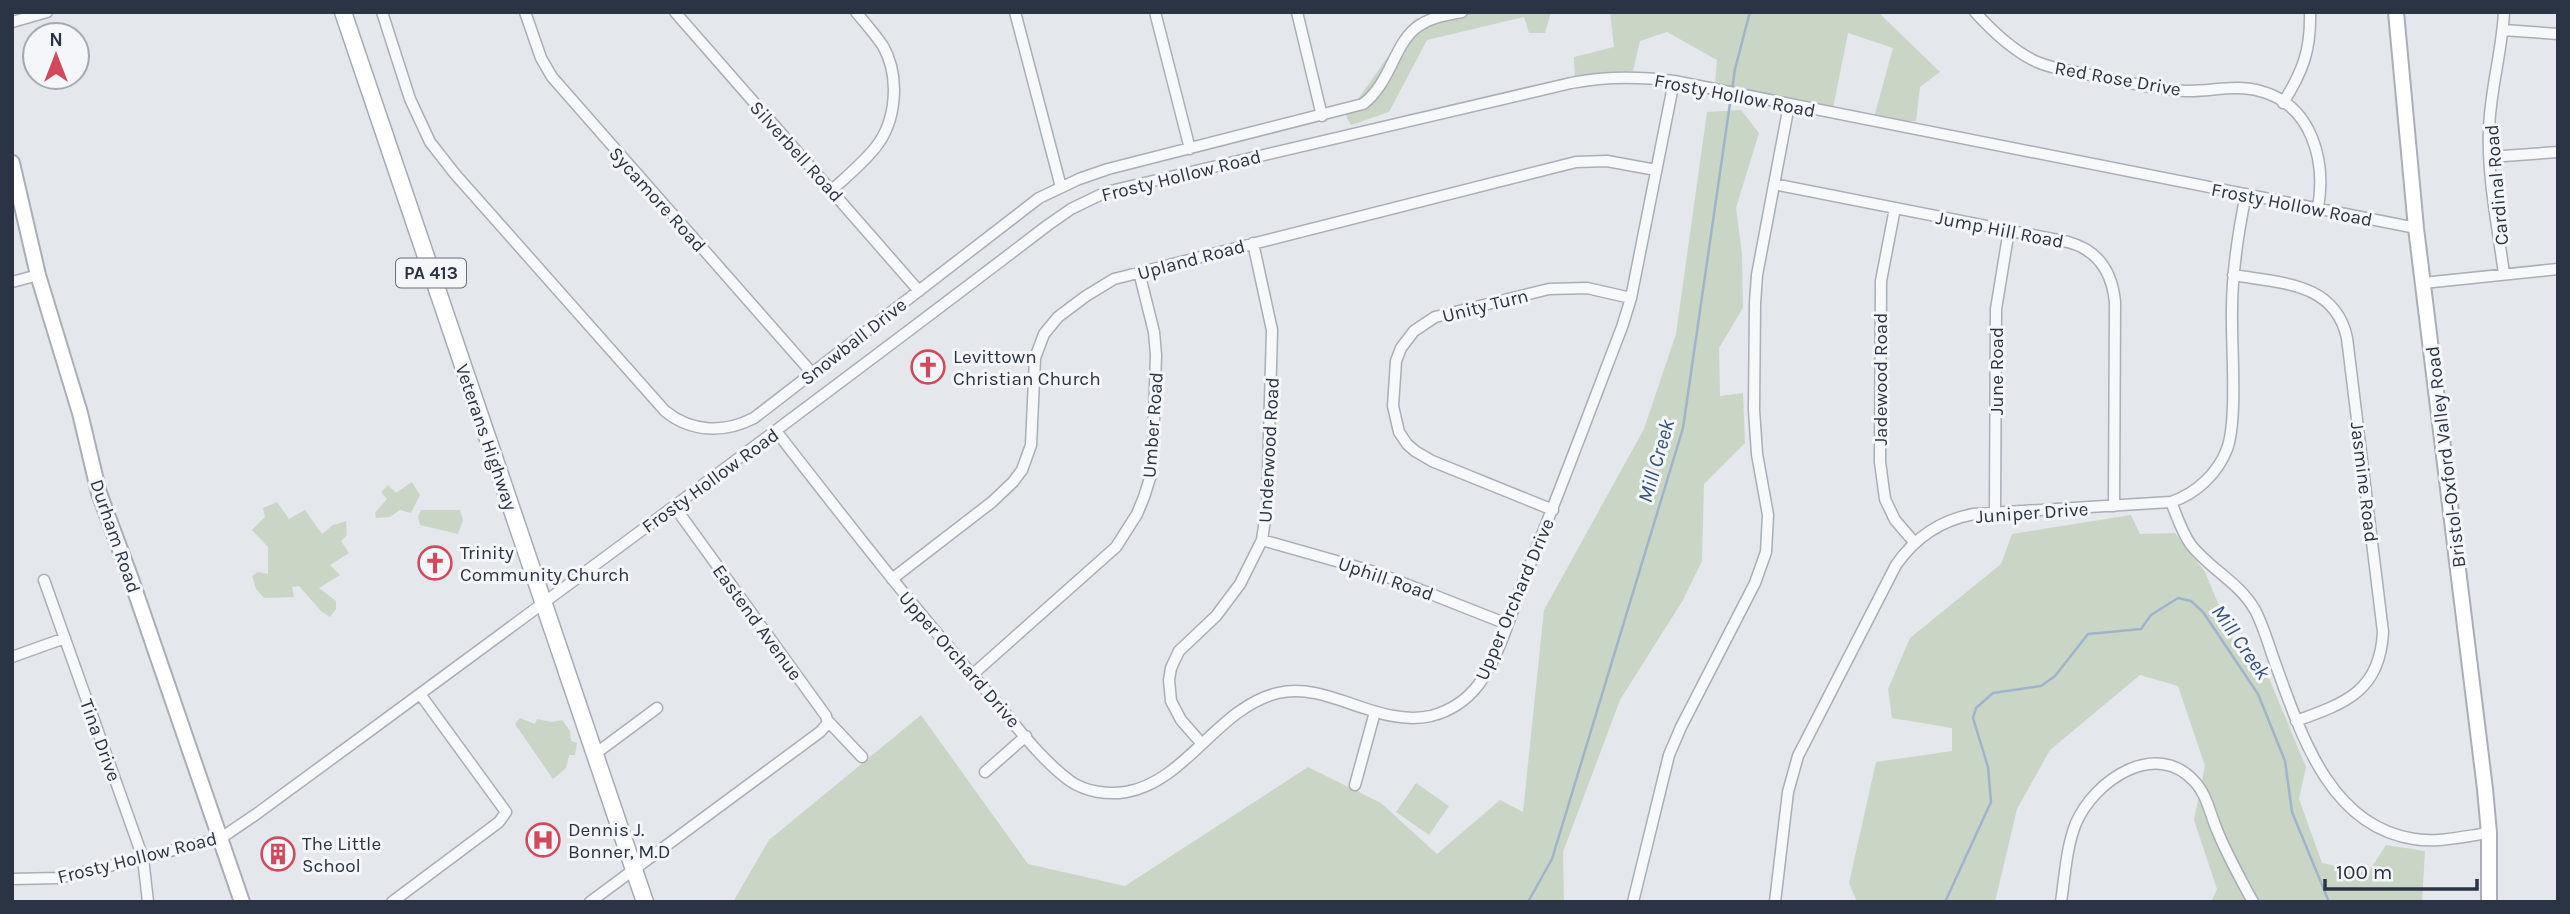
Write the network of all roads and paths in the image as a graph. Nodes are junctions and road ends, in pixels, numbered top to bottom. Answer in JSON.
{"nodes":[{"id":1,"x":47,"y":12,"type":"edge"},
{"id":2,"x":343,"y":12,"type":"edge"},
{"id":3,"x":382,"y":12,"type":"edge"},
{"id":4,"x":525,"y":12,"type":"edge"},
{"id":5,"x":675,"y":12,"type":"edge"},
{"id":6,"x":856,"y":12,"type":"edge"},
{"id":7,"x":1015,"y":12,"type":"edge"},
{"id":8,"x":1156,"y":12,"type":"edge"},
{"id":9,"x":1297,"y":12,"type":"edge"},
{"id":10,"x":1462,"y":12,"type":"edge"},
{"id":11,"x":1975,"y":12,"type":"edge"},
{"id":12,"x":2310,"y":12,"type":"edge"},
{"id":13,"x":2396,"y":12,"type":"edge"},
{"id":14,"x":2504,"y":12,"type":"edge"},
{"id":15,"x":1435,"y":15,"type":"edge"},
{"id":16,"x":12,"y":22,"type":"edge"},
{"id":17,"x":2503,"y":30,"type":"junction"},
{"id":18,"x":2558,"y":34,"type":"edge"},
{"id":19,"x":1674,"y":81,"type":"junction"},
{"id":20,"x":2284,"y":103,"type":"junction"},
{"id":21,"x":1789,"y":105,"type":"junction"},
{"id":22,"x":1322,"y":116,"type":"junction"},
{"id":23,"x":1190,"y":149,"type":"junction"},
{"id":24,"x":2558,"y":152,"type":"edge"},
{"id":25,"x":2490,"y":157,"type":"junction"},
{"id":26,"x":12,"y":163,"type":"edge"},
{"id":27,"x":1656,"y":170,"type":"junction"},
{"id":28,"x":1774,"y":184,"type":"junction"},
{"id":29,"x":1061,"y":187,"type":"junction"},
{"id":30,"x":832,"y":190,"type":"junction"},
{"id":31,"x":2246,"y":194,"type":"junction"},
{"id":32,"x":1895,"y":208,"type":"junction"},
{"id":33,"x":2318,"y":208,"type":"junction"},
{"id":34,"x":2416,"y":228,"type":"junction"},
{"id":35,"x":2009,"y":230,"type":"junction"},
{"id":36,"x":1253,"y":243,"type":"junction"},
{"id":37,"x":2558,"y":269,"type":"edge"},
{"id":38,"x":1139,"y":272,"type":"junction"},
{"id":39,"x":2504,"y":274,"type":"junction"},
{"id":40,"x":38,"y":275,"type":"junction"},
{"id":41,"x":2233,"y":275,"type":"junction"},
{"id":42,"x":12,"y":282,"type":"edge"},
{"id":43,"x":2423,"y":283,"type":"junction"},
{"id":44,"x":919,"y":291,"type":"junction"},
{"id":45,"x":1631,"y":298,"type":"junction"},
{"id":46,"x":812,"y":373,"type":"junction"},
{"id":47,"x":776,"y":431,"type":"junction"},
{"id":48,"x":2171,"y":502,"type":"junction"},
{"id":49,"x":674,"y":506,"type":"junction"},
{"id":50,"x":2114,"y":506,"type":"junction"},
{"id":51,"x":1553,"y":510,"type":"junction"},
{"id":52,"x":1996,"y":513,"type":"junction"},
{"id":53,"x":1262,"y":540,"type":"junction"},
{"id":54,"x":1914,"y":542,"type":"junction"},
{"id":55,"x":892,"y":579,"type":"junction"},
{"id":56,"x":44,"y":580,"type":"dead end"},
{"id":57,"x":543,"y":603,"type":"junction"},
{"id":58,"x":1507,"y":624,"type":"junction"},
{"id":59,"x":65,"y":638,"type":"junction"},
{"id":60,"x":12,"y":657,"type":"edge"},
{"id":61,"x":972,"y":675,"type":"junction"},
{"id":62,"x":420,"y":694,"type":"junction"},
{"id":63,"x":657,"y":708,"type":"dead end"},
{"id":64,"x":1375,"y":712,"type":"junction"},
{"id":65,"x":827,"y":720,"type":"junction"},
{"id":66,"x":2296,"y":721,"type":"junction"},
{"id":67,"x":1027,"y":736,"type":"junction"},
{"id":68,"x":1202,"y":744,"type":"junction"},
{"id":69,"x":595,"y":754,"type":"junction"},
{"id":70,"x":862,"y":757,"type":"dead end"},
{"id":71,"x":985,"y":772,"type":"dead end"},
{"id":72,"x":1355,"y":785,"type":"dead end"},
{"id":73,"x":2489,"y":833,"type":"junction"},
{"id":74,"x":221,"y":838,"type":"junction"},
{"id":75,"x":143,"y":858,"type":"junction"},
{"id":76,"x":634,"y":870,"type":"junction"},
{"id":77,"x":12,"y":879,"type":"edge"},
{"id":78,"x":148,"y":902,"type":"edge"},
{"id":79,"x":242,"y":902,"type":"edge"},
{"id":80,"x":392,"y":902,"type":"edge"},
{"id":81,"x":590,"y":902,"type":"edge"},
{"id":82,"x":645,"y":902,"type":"edge"},
{"id":83,"x":1633,"y":902,"type":"edge"},
{"id":84,"x":1774,"y":902,"type":"edge"},
{"id":85,"x":2061,"y":902,"type":"edge"},
{"id":86,"x":2252,"y":902,"type":"edge"},
{"id":87,"x":2489,"y":902,"type":"edge"}],
"edges":[{"from":1,"to":16,"type":"street"},
{"from":2,"to":57,"type":"main road","name":"Veterans Highway","number":"PA 413"},
{"from":3,"to":46,"type":"street","name":"Snowball Drive"},
{"from":4,"to":46,"type":"street","name":"Sycamore Road"},
{"from":5,"to":30,"type":"street","name":"Silverbell Road"},
{"from":6,"to":30,"type":"street"},
{"from":7,"to":29,"type":"street"},
{"from":8,"to":23,"type":"street"},
{"from":9,"to":22,"type":"street"},
{"from":10,"to":15,"type":"street","name":"Snowball Drive"},
{"from":11,"to":20,"type":"street","name":"Red Rose Drive"},
{"from":12,"to":20,"type":"street"},
{"from":13,"to":34,"type":"main road","name":"Bristol-Oxford Valley Road"},
{"from":14,"to":17,"type":"street","name":"Cardinal Road"},
{"from":15,"to":22,"type":"street","name":"Snowball Drive"},
{"from":17,"to":18,"type":"street"},
{"from":17,"to":25,"type":"street","name":"Cardinal Road"},
{"from":19,"to":21,"type":"street","name":"Frosty Hollow Road"},
{"from":19,"to":27,"type":"street","name":"Upper Orchard Drive"},
{"from":19,"to":47,"type":"street","name":"Frosty Hollow Road"},
{"from":20,"to":33,"type":"street","name":"Red Rose Drive"},
{"from":21,"to":28,"type":"street"},
{"from":21,"to":31,"type":"street","name":"Frosty Hollow Road"},
{"from":22,"to":23,"type":"street","name":"Snowball Drive"},
{"from":23,"to":29,"type":"street","name":"Snowball Drive"},
{"from":24,"to":25,"type":"street"},
{"from":25,"to":39,"type":"street","name":"Cardinal Road"},
{"from":26,"to":40,"type":"main road","name":"Durham Road"},
{"from":27,"to":36,"type":"street","name":"Upland Road"},
{"from":27,"to":45,"type":"street","name":"Upper Orchard Drive"},
{"from":28,"to":32,"type":"street","name":"Jump Hill Road"},
{"from":28,"to":83,"type":"street"},
{"from":29,"to":44,"type":"street","name":"Snowball Drive"},
{"from":30,"to":44,"type":"street","name":"Silverbell Road"},
{"from":31,"to":33,"type":"street","name":"Frosty Hollow Road"},
{"from":31,"to":41,"type":"street","name":"Juniper Drive"},
{"from":32,"to":35,"type":"street","name":"Jump Hill Road"},
{"from":32,"to":54,"type":"street","name":"Jadewood Road"},
{"from":33,"to":34,"type":"street","name":"Frosty Hollow Road"},
{"from":34,"to":43,"type":"main road","name":"Bristol-Oxford Valley Road"},
{"from":35,"to":50,"type":"street","name":"Jump Hill Road"},
{"from":35,"to":52,"type":"street","name":"June Road"},
{"from":36,"to":38,"type":"street","name":"Upland Road"},
{"from":36,"to":53,"type":"street","name":"Underwood Road"},
{"from":37,"to":39,"type":"street"},
{"from":38,"to":55,"type":"street","name":"Upland Road"},
{"from":38,"to":61,"type":"street","name":"Umber Road"},
{"from":39,"to":43,"type":"street"},
{"from":40,"to":42,"type":"street"},
{"from":40,"to":74,"type":"main road","name":"Durham Road"},
{"from":41,"to":48,"type":"street","name":"Juniper Drive"},
{"from":41,"to":66,"type":"street","name":"Jasmine Road"},
{"from":43,"to":73,"type":"main road","name":"Bristol-Oxford Valley Road"},
{"from":44,"to":46,"type":"street","name":"Snowball Drive"},
{"from":45,"to":51,"type":"street","name":"Upper Orchard Drive"},
{"from":45,"to":51,"type":"street","name":"Unity Turn"},
{"from":47,"to":49,"type":"street","name":"Frosty Hollow Road"},
{"from":47,"to":55,"type":"street","name":"Upper Orchard Drive"},
{"from":48,"to":50,"type":"street","name":"Juniper Drive"},
{"from":48,"to":66,"type":"street"},
{"from":49,"to":57,"type":"street","name":"Frosty Hollow Road"},
{"from":49,"to":65,"type":"street","name":"Eastend Avenue"},
{"from":50,"to":52,"type":"street","name":"Juniper Drive"},
{"from":51,"to":58,"type":"street","name":"Upper Orchard Drive"},
{"from":52,"to":54,"type":"street","name":"Juniper Drive"},
{"from":53,"to":58,"type":"street","name":"Uphill Road"},
{"from":53,"to":68,"type":"street","name":"Underwood Road"},
{"from":54,"to":84,"type":"street","name":"Juniper Drive"},
{"from":55,"to":61,"type":"street","name":"Upper Orchard Drive"},
{"from":56,"to":59,"type":"street","name":"Tina Drive"},
{"from":57,"to":62,"type":"street","name":"Frosty Hollow Road"},
{"from":57,"to":69,"type":"main road","name":"Veterans Highway","number":"PA 413"},
{"from":58,"to":64,"type":"street","name":"Upper Orchard Drive"},
{"from":59,"to":60,"type":"street"},
{"from":59,"to":75,"type":"street","name":"Tina Drive"},
{"from":61,"to":67,"type":"street","name":"Upper Orchard Drive"},
{"from":62,"to":74,"type":"street","name":"Frosty Hollow Road"},
{"from":62,"to":80,"type":"street"},
{"from":63,"to":69,"type":"street"},
{"from":64,"to":68,"type":"street","name":"Upper Orchard Drive"},
{"from":64,"to":72,"type":"street"},
{"from":65,"to":70,"type":"street","name":"Eastend Avenue"},
{"from":65,"to":76,"type":"street"},
{"from":66,"to":73,"type":"street"},
{"from":67,"to":68,"type":"street","name":"Upper Orchard Drive"},
{"from":67,"to":71,"type":"street"},
{"from":69,"to":76,"type":"main road","name":"Veterans Highway","number":"PA 413"},
{"from":73,"to":87,"type":"main road","name":"Bristol-Oxford Valley Road"},
{"from":74,"to":75,"type":"street","name":"Frosty Hollow Road"},
{"from":74,"to":79,"type":"main road","name":"Durham Road"},
{"from":75,"to":77,"type":"street","name":"Frosty Hollow Road"},
{"from":75,"to":78,"type":"street","name":"Tina Drive"},
{"from":76,"to":81,"type":"street"},
{"from":76,"to":82,"type":"main road","name":"Veterans Highway","number":"PA 413"},
{"from":85,"to":86,"type":"street"}]}
